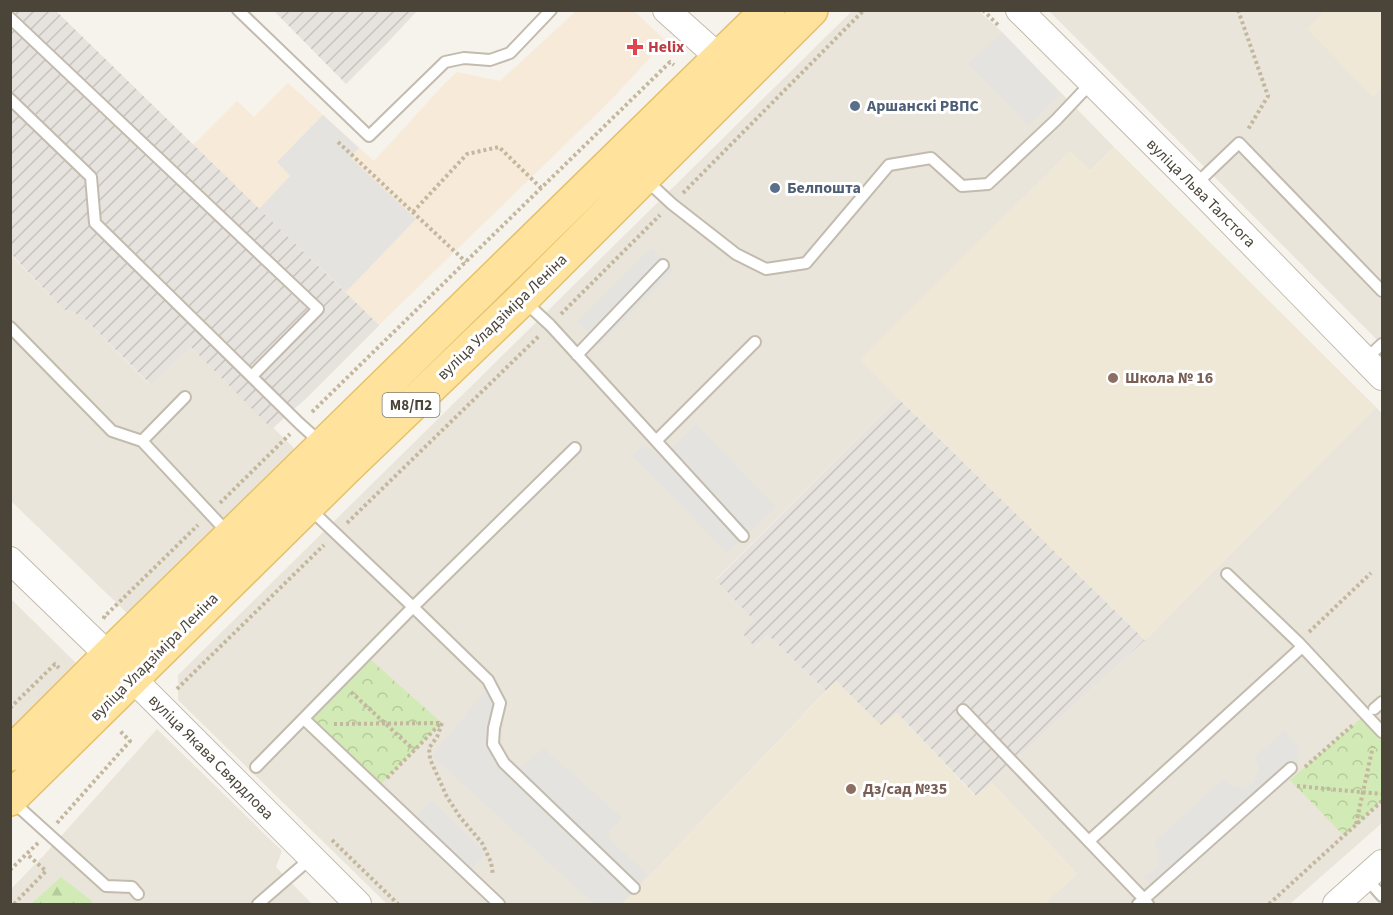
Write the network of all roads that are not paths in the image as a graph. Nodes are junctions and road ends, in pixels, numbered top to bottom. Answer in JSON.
{"nodes":[{"id":1,"x":238,"y":10,"type":"edge"},
{"id":2,"x":551,"y":10,"type":"edge"},
{"id":3,"x":666,"y":10,"type":"edge"},
{"id":4,"x":768,"y":10,"type":"edge"},
{"id":5,"x":811,"y":10,"type":"edge"},
{"id":6,"x":1019,"y":10,"type":"edge"},
{"id":7,"x":10,"y":18,"type":"edge"},
{"id":8,"x":731,"y":68,"type":"junction"},
{"id":9,"x":1092,"y":83,"type":"junction"},
{"id":10,"x":10,"y":99,"type":"edge"},
{"id":11,"x":643,"y":178,"type":"junction"},
{"id":12,"x":1195,"y":185,"type":"junction"},
{"id":13,"x":663,"y":265,"type":"dead end"},
{"id":14,"x":1383,"y":291,"type":"edge"},
{"id":15,"x":522,"y":299,"type":"junction"},
{"id":16,"x":10,"y":327,"type":"edge"},
{"id":17,"x":755,"y":342,"type":"dead end"},
{"id":18,"x":577,"y":354,"type":"junction"},
{"id":19,"x":1377,"y":360,"type":"edge"},
{"id":20,"x":252,"y":376,"type":"junction"},
{"id":21,"x":185,"y":397,"type":"dead end"},
{"id":22,"x":142,"y":441,"type":"junction"},
{"id":23,"x":656,"y":441,"type":"junction"},
{"id":24,"x":575,"y":448,"type":"dead end"},
{"id":25,"x":336,"y":456,"type":"junction"},
{"id":26,"x":307,"y":507,"type":"junction"},
{"id":27,"x":220,"y":525,"type":"junction"},
{"id":28,"x":743,"y":536,"type":"dead end"},
{"id":29,"x":10,"y":560,"type":"edge"},
{"id":30,"x":1227,"y":574,"type":"dead end"},
{"id":31,"x":413,"y":607,"type":"junction"},
{"id":32,"x":1300,"y":645,"type":"junction"},
{"id":33,"x":109,"y":655,"type":"junction"},
{"id":34,"x":133,"y":679,"type":"junction"},
{"id":35,"x":1374,"y":709,"type":"edge"},
{"id":36,"x":963,"y":710,"type":"dead end"},
{"id":37,"x":307,"y":722,"type":"junction"},
{"id":38,"x":1380,"y":728,"type":"edge"},
{"id":39,"x":10,"y":754,"type":"edge"},
{"id":40,"x":256,"y":767,"type":"dead end"},
{"id":41,"x":1295,"y":770,"type":"road end"},
{"id":42,"x":10,"y":800,"type":"edge"},
{"id":43,"x":1089,"y":841,"type":"junction"},
{"id":44,"x":311,"y":858,"type":"junction"},
{"id":45,"x":1377,"y":879,"type":"edge"},
{"id":46,"x":634,"y":888,"type":"dead end"},
{"id":47,"x":138,"y":894,"type":"dead end"},
{"id":48,"x":495,"y":901,"type":"edge"},
{"id":49,"x":1143,"y":903,"type":"edge"},
{"id":50,"x":258,"y":904,"type":"edge"},
{"id":51,"x":358,"y":904,"type":"edge"},
{"id":52,"x":1336,"y":904,"type":"edge"}],
"edges":[{"from":1,"to":2,"type":"lane"},
{"from":3,"to":8,"type":"street"},
{"from":4,"to":8,"type":"main road","name":"вуліца Уладзіміра Леніна","number":"М8/П2"},
{"from":5,"to":8,"type":"main road","name":"вуліца Уладзіміра Леніна","number":"М8/П2"},
{"from":6,"to":9,"type":"street","name":"вуліца Льва Талстога"},
{"from":7,"to":20,"type":"lane"},
{"from":8,"to":11,"type":"main road","name":"вуліца Уладзіміра Леніна","number":"М8/П2"},
{"from":8,"to":25,"type":"main road","name":"вуліца Уладзіміра Леніна","number":"М8/П2"},
{"from":9,"to":11,"type":"lane"},
{"from":9,"to":12,"type":"street","name":"вуліца Льва Талстога"},
{"from":10,"to":20,"type":"lane"},
{"from":11,"to":15,"type":"main road","name":"вуліца Уладзіміра Леніна","number":"М8/П2"},
{"from":12,"to":14,"type":"lane"},
{"from":12,"to":19,"type":"street","name":"вуліца Льва Талстога"},
{"from":13,"to":18,"type":"lane"},
{"from":15,"to":18,"type":"lane"},
{"from":15,"to":25,"type":"main road","name":"вуліца Уладзіміра Леніна","number":"М8/П2"},
{"from":16,"to":22,"type":"lane"},
{"from":17,"to":23,"type":"lane"},
{"from":18,"to":23,"type":"lane"},
{"from":20,"to":25,"type":"lane"},
{"from":21,"to":22,"type":"lane"},
{"from":22,"to":27,"type":"lane"},
{"from":23,"to":28,"type":"lane"},
{"from":24,"to":31,"type":"lane"},
{"from":25,"to":26,"type":"main road","name":"вуліца Уладзіміра Леніна","number":"М8/П2"},
{"from":25,"to":27,"type":"main road","name":"вуліца Уладзіміра Леніна","number":"М8/П2"},
{"from":26,"to":31,"type":"lane"},
{"from":26,"to":34,"type":"main road","name":"вуліца Уладзіміра Леніна","number":"М8/П2"},
{"from":27,"to":33,"type":"main road","name":"вуліца Уладзіміра Леніна","number":"М8/П2"},
{"from":29,"to":33,"type":"street","name":"вуліца Якава Свярдлова"},
{"from":30,"to":32,"type":"lane"},
{"from":31,"to":37,"type":"lane"},
{"from":31,"to":46,"type":"lane"},
{"from":32,"to":35,"type":"lane"},
{"from":32,"to":43,"type":"lane"},
{"from":33,"to":34,"type":"street","name":"вуліца Якава Свярдлова"},
{"from":33,"to":39,"type":"main road","name":"вуліца Уладзіміра Леніна","number":"М8/П2"},
{"from":34,"to":42,"type":"main road","name":"вуліца Уладзіміра Леніна","number":"М8/П2"},
{"from":34,"to":44,"type":"street","name":"вуліца Якава Свярдлова"},
{"from":35,"to":38,"type":"lane"},
{"from":36,"to":43,"type":"lane"},
{"from":37,"to":40,"type":"lane"},
{"from":37,"to":48,"type":"lane"},
{"from":41,"to":49,"type":"lane"},
{"from":42,"to":47,"type":"lane"},
{"from":43,"to":49,"type":"lane"},
{"from":44,"to":50,"type":"lane"},
{"from":44,"to":51,"type":"street","name":"вуліца Якава Свярдлова"},
{"from":45,"to":52,"type":"street"}]}
